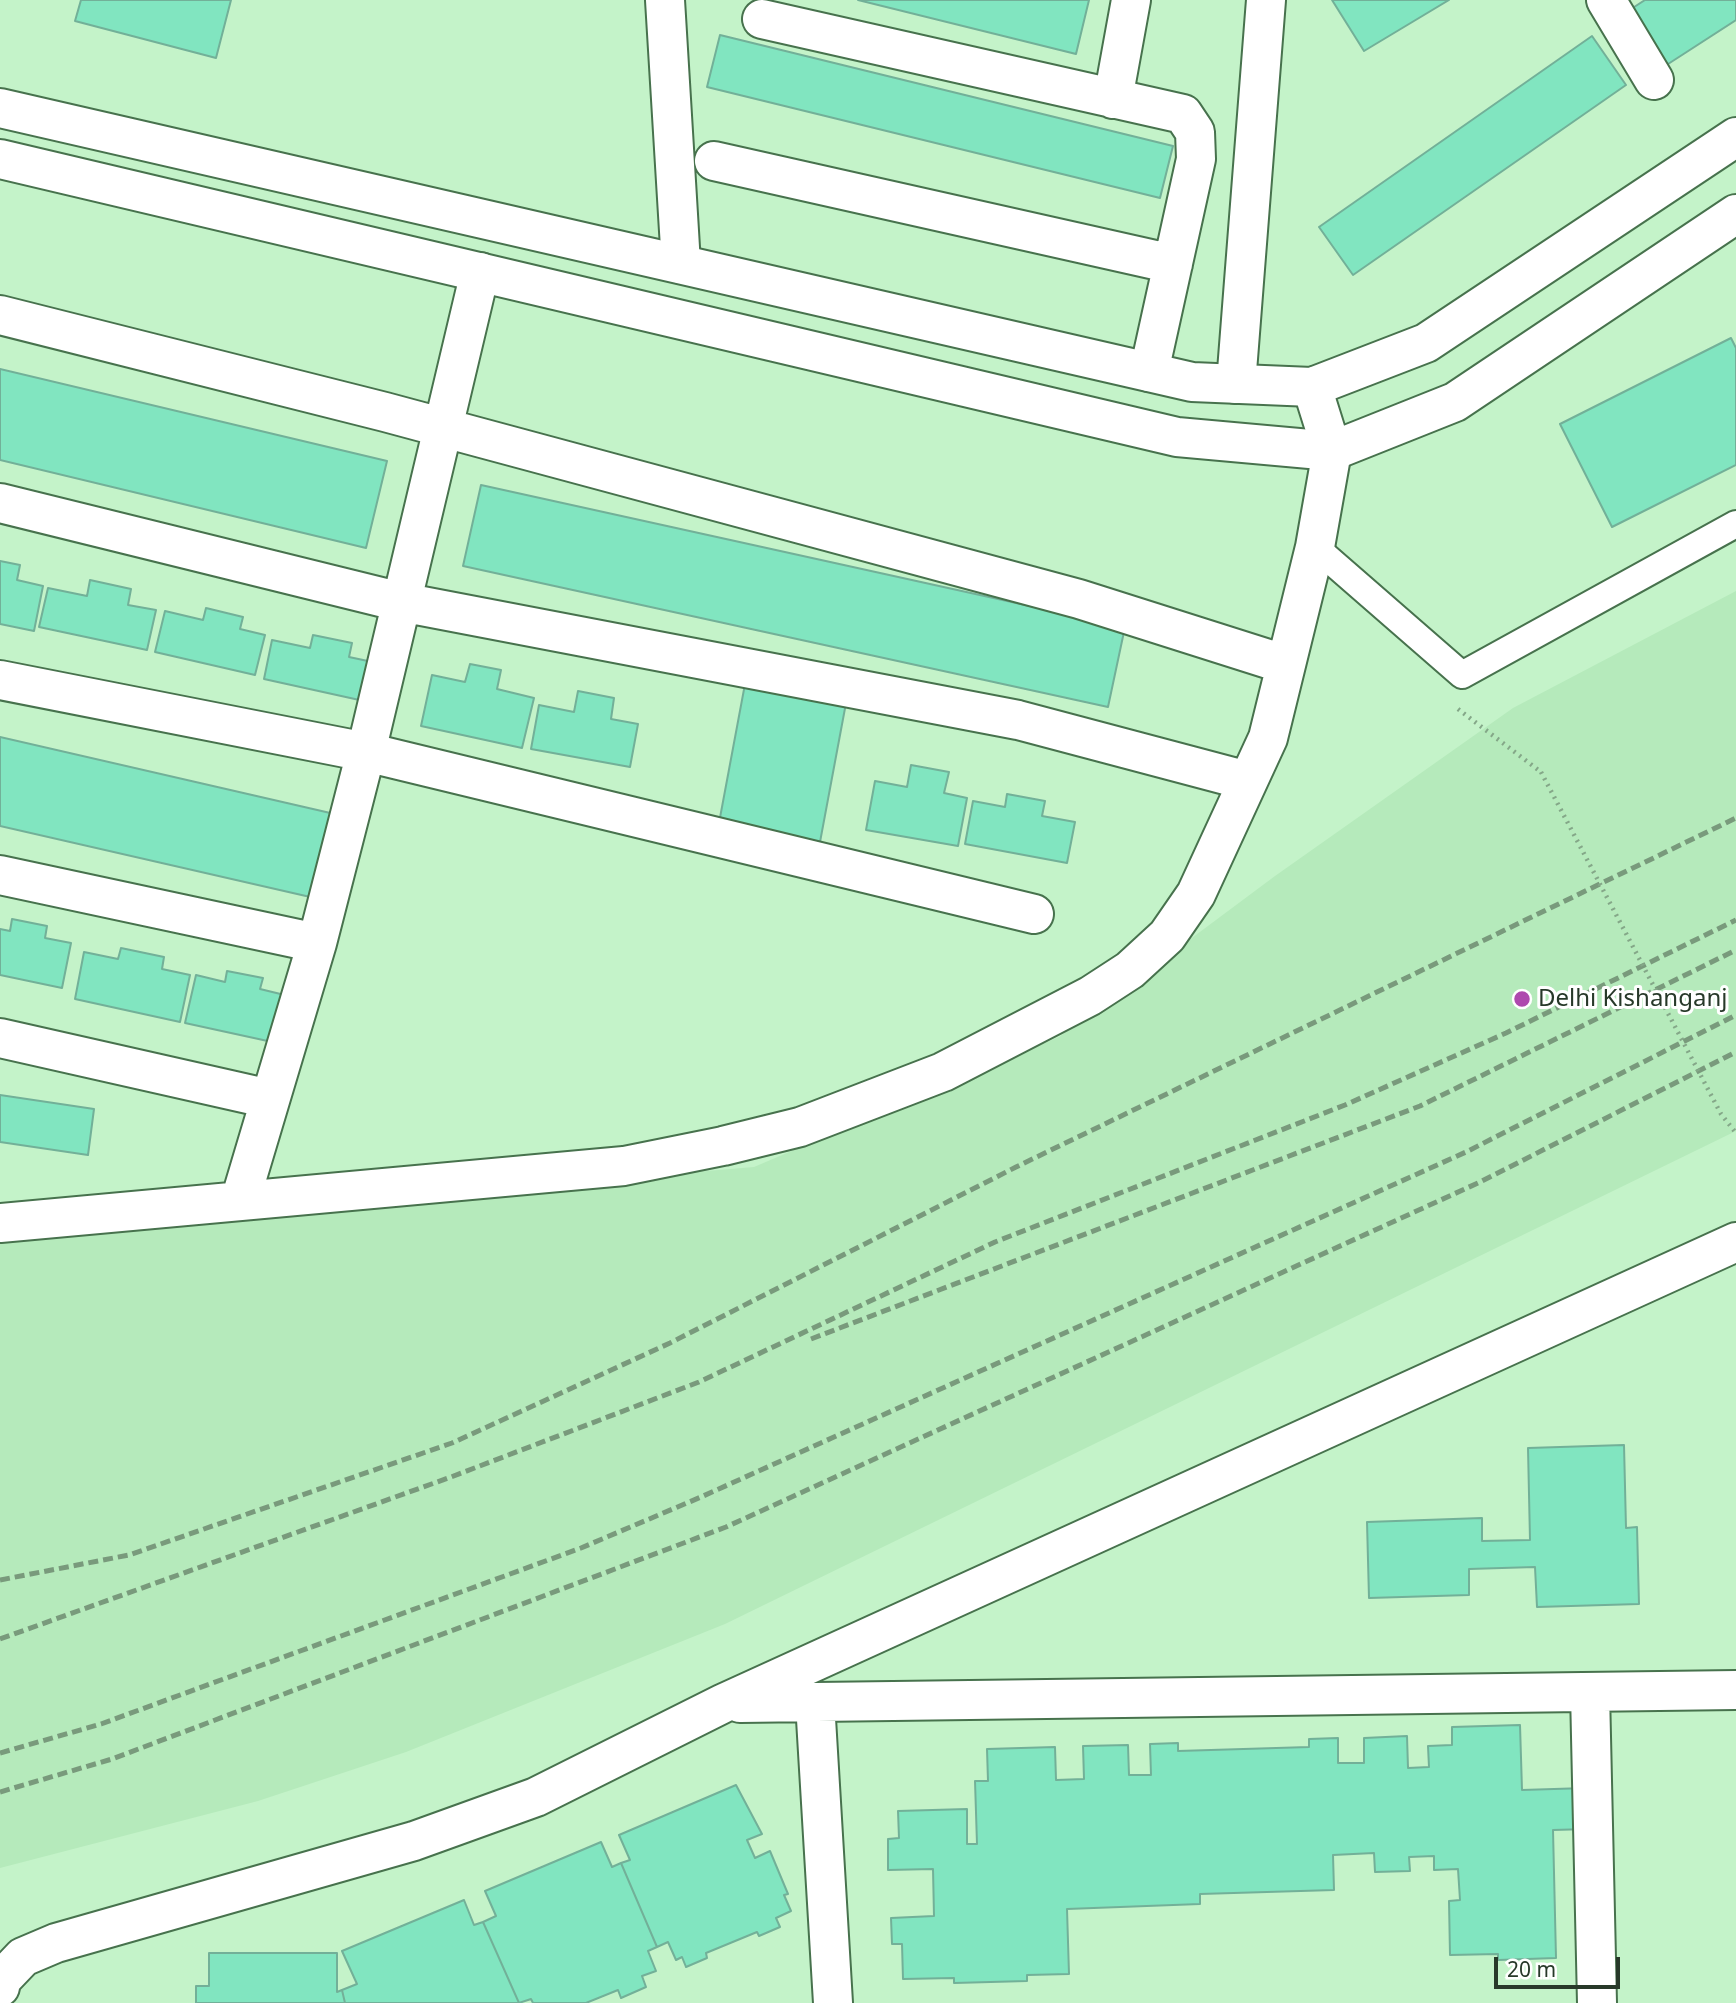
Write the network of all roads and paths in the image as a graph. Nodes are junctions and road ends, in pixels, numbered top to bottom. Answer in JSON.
{"nodes":[{"id":1,"x":665,"y":0,"type":"edge"},
{"id":2,"x":1131,"y":0,"type":"edge"},
{"id":3,"x":1266,"y":0,"type":"edge"},
{"id":4,"x":1606,"y":0,"type":"edge"},
{"id":5,"x":762,"y":19,"type":"dead end"},
{"id":6,"x":1654,"y":80,"type":"dead end"},
{"id":7,"x":1113,"y":99,"type":"junction"},
{"id":8,"x":0,"y":108,"type":"edge"},
{"id":9,"x":1736,"y":137,"type":"edge"},
{"id":10,"x":0,"y":159,"type":"edge"},
{"id":11,"x":713,"y":161,"type":"dead end"},
{"id":12,"x":1736,"y":214,"type":"edge"},
{"id":13,"x":681,"y":264,"type":"junction"},
{"id":14,"x":1173,"y":264,"type":"junction"},
{"id":15,"x":480,"y":272,"type":"junction"},
{"id":16,"x":0,"y":315,"type":"edge"},
{"id":17,"x":1149,"y":372,"type":"junction"},
{"id":18,"x":1236,"y":384,"type":"junction"},
{"id":19,"x":1312,"y":387,"type":"junction"},
{"id":20,"x":444,"y":428,"type":"junction"},
{"id":21,"x":1332,"y":451,"type":"junction"},
{"id":22,"x":0,"y":503,"type":"edge"},
{"id":23,"x":1736,"y":524,"type":"edge"},
{"id":24,"x":1315,"y":547,"type":"junction"},
{"id":25,"x":401,"y":602,"type":"junction"},
{"id":26,"x":1284,"y":664,"type":"junction"},
{"id":27,"x":0,"y":680,"type":"edge"},
{"id":28,"x":366,"y":752,"type":"junction"},
{"id":29,"x":1541,"y":772,"type":"dead end"},
{"id":30,"x":1248,"y":781,"type":"junction"},
{"id":31,"x":0,"y":875,"type":"edge"},
{"id":32,"x":1034,"y":914,"type":"dead end"},
{"id":33,"x":317,"y":943,"type":"junction"},
{"id":34,"x":0,"y":1038,"type":"edge"},
{"id":35,"x":270,"y":1099,"type":"junction"},
{"id":36,"x":1736,"y":1133,"type":"edge"},
{"id":37,"x":240,"y":1201,"type":"junction"},
{"id":38,"x":0,"y":1223,"type":"edge"},
{"id":39,"x":1736,"y":1242,"type":"edge"},
{"id":40,"x":1736,"y":1690,"type":"edge"},
{"id":41,"x":1590,"y":1692,"type":"junction"},
{"id":42,"x":815,"y":1702,"type":"junction"},
{"id":43,"x":724,"y":1703,"type":"junction"},
{"id":44,"x":0,"y":1987,"type":"edge"},
{"id":45,"x":833,"y":2003,"type":"edge"},
{"id":46,"x":1597,"y":2003,"type":"edge"}],
"edges":[{"from":1,"to":13,"type":"street"},
{"from":2,"to":7,"type":"street"},
{"from":3,"to":18,"type":"street"},
{"from":4,"to":6,"type":"street"},
{"from":5,"to":7,"type":"street"},
{"from":7,"to":14,"type":"street"},
{"from":8,"to":13,"type":"street"},
{"from":9,"to":19,"type":"street"},
{"from":10,"to":15,"type":"street"},
{"from":11,"to":14,"type":"street"},
{"from":12,"to":21,"type":"street"},
{"from":13,"to":17,"type":"street"},
{"from":14,"to":17,"type":"street"},
{"from":15,"to":20,"type":"street"},
{"from":15,"to":21,"type":"street"},
{"from":16,"to":20,"type":"street"},
{"from":17,"to":18,"type":"street"},
{"from":18,"to":19,"type":"street"},
{"from":19,"to":21,"type":"street"},
{"from":20,"to":25,"type":"street"},
{"from":20,"to":26,"type":"street"},
{"from":21,"to":24,"type":"street"},
{"from":22,"to":25,"type":"street"},
{"from":23,"to":24,"type":"lane"},
{"from":24,"to":26,"type":"street"},
{"from":25,"to":28,"type":"street"},
{"from":25,"to":30,"type":"street"},
{"from":26,"to":30,"type":"street"},
{"from":27,"to":28,"type":"street"},
{"from":28,"to":32,"type":"street"},
{"from":28,"to":33,"type":"street"},
{"from":29,"to":36,"type":"path","bridge":true},
{"from":30,"to":37,"type":"street"},
{"from":31,"to":33,"type":"street"},
{"from":33,"to":35,"type":"street"},
{"from":34,"to":35,"type":"street"},
{"from":35,"to":37,"type":"street"},
{"from":37,"to":38,"type":"street"},
{"from":39,"to":43,"type":"street"},
{"from":40,"to":41,"type":"street"},
{"from":41,"to":42,"type":"street"},
{"from":41,"to":46,"type":"street"},
{"from":42,"to":43,"type":"street"},
{"from":42,"to":45,"type":"street"},
{"from":43,"to":44,"type":"street"}]}
